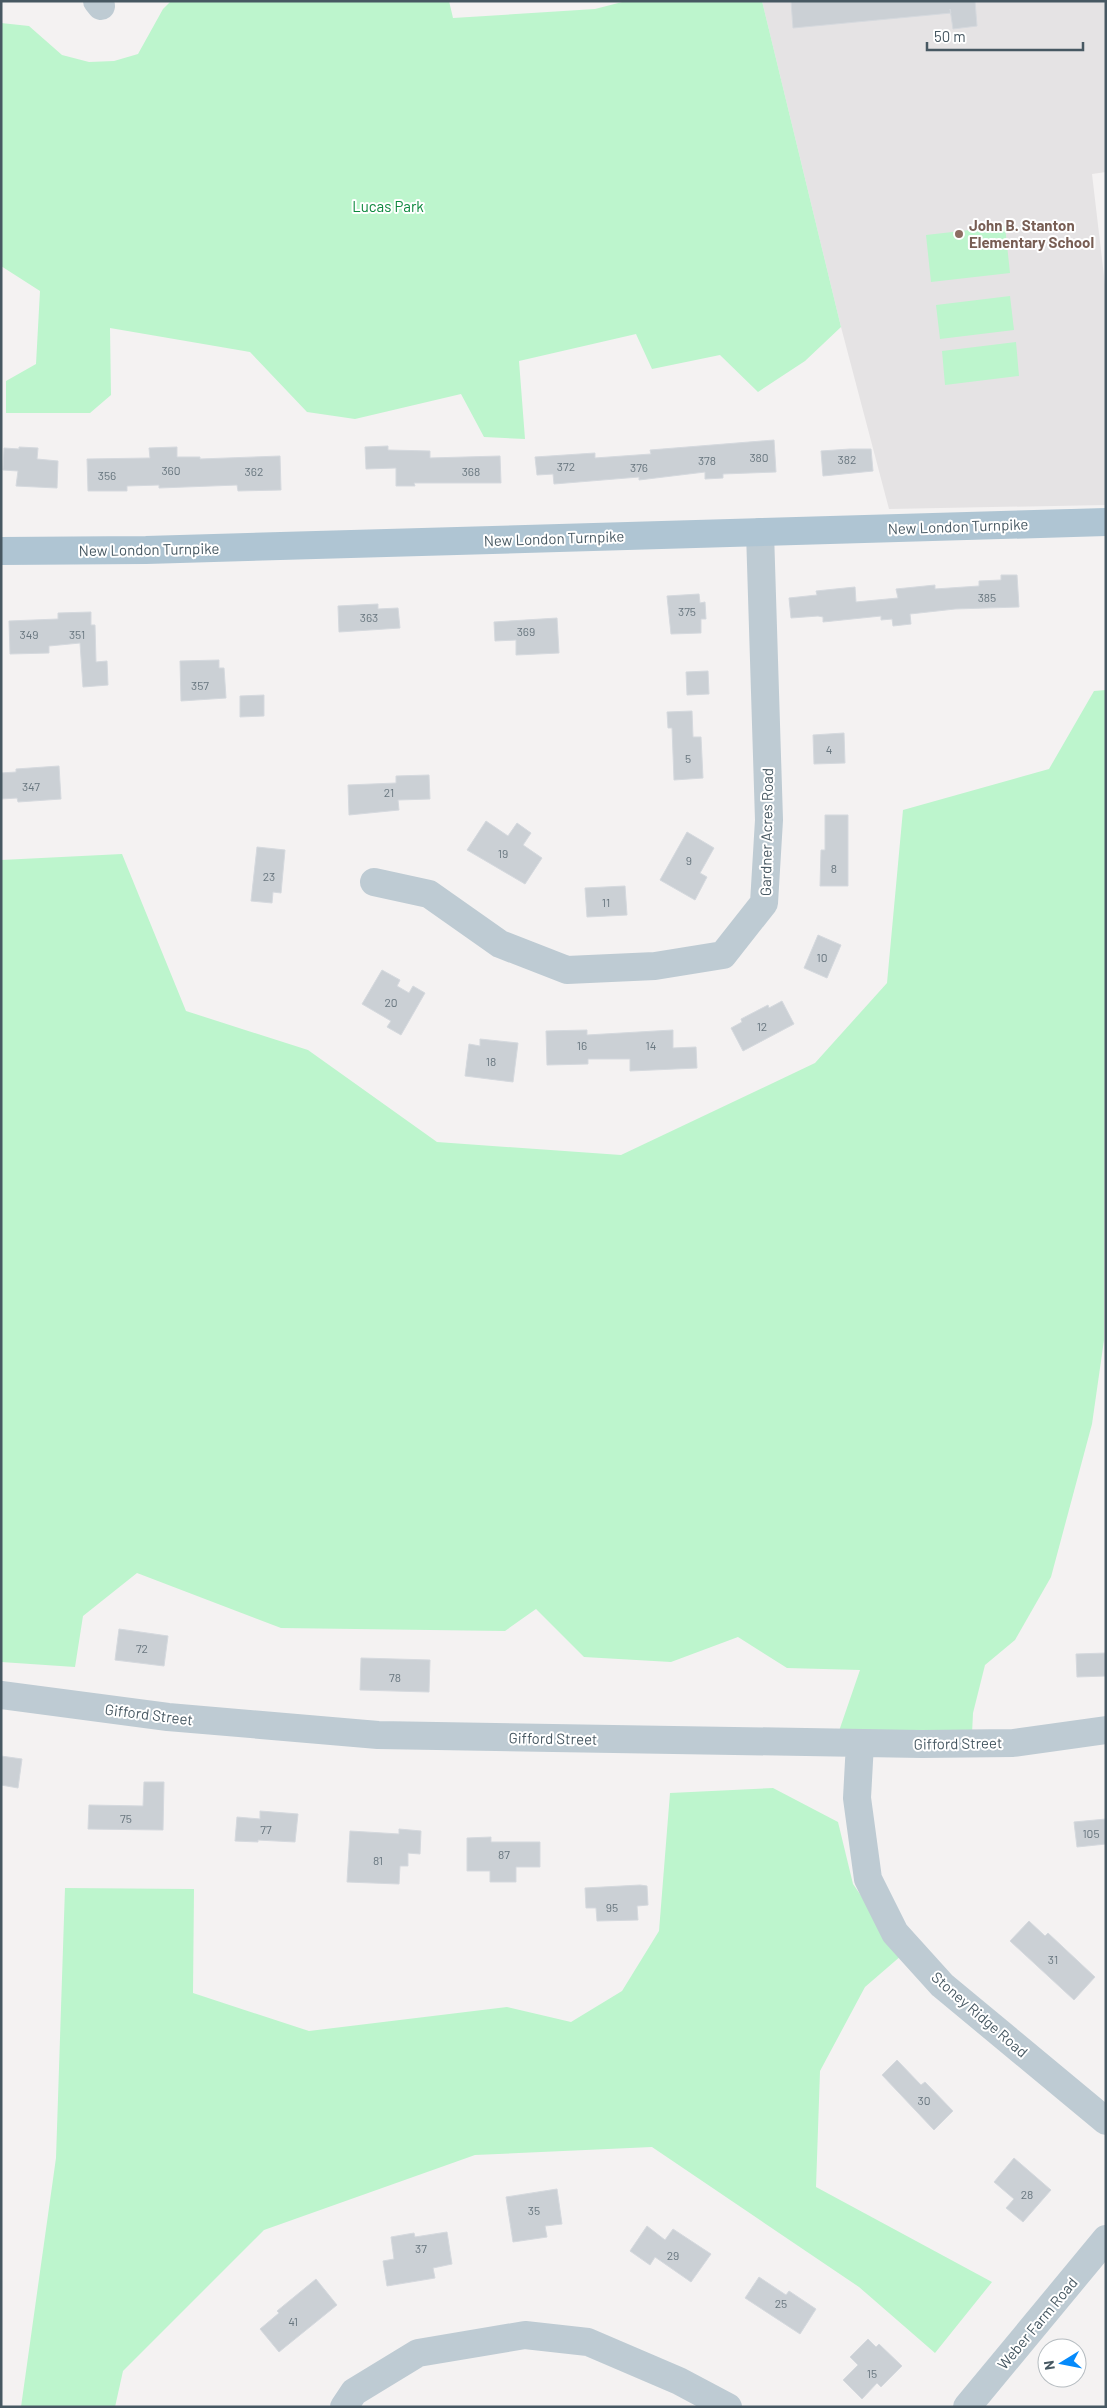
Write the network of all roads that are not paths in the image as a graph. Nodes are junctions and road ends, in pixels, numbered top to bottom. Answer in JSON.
{"nodes":[{"id":1,"x":1106,"y":522,"type":"edge"},
{"id":2,"x":760,"y":532,"type":"junction"},
{"id":3,"x":1,"y":551,"type":"edge"},
{"id":4,"x":374,"y":882,"type":"dead end"},
{"id":5,"x":1,"y":1695,"type":"edge"},
{"id":6,"x":1106,"y":1730,"type":"edge"},
{"id":7,"x":860,"y":1743,"type":"junction"},
{"id":8,"x":1106,"y":2121,"type":"edge"},
{"id":9,"x":1106,"y":2239,"type":"edge"},
{"id":10,"x":344,"y":2407,"type":"edge"},
{"id":11,"x":728,"y":2407,"type":"edge"},
{"id":12,"x":967,"y":2407,"type":"edge"}],
"edges":[{"from":1,"to":2,"type":"main road","name":"New London Turnpike"},
{"from":2,"to":3,"type":"main road","name":"New London Turnpike"},
{"from":2,"to":4,"type":"street","name":"Gardner Acres Road"},
{"from":5,"to":7,"type":"street","name":"Gifford Street"},
{"from":6,"to":7,"type":"street","name":"Gifford Street"},
{"from":7,"to":8,"type":"street","name":"Stoney Ridge Road"},
{"from":9,"to":12,"type":"street","name":"Weber Farm Road"},
{"from":10,"to":11,"type":"street"}]}
